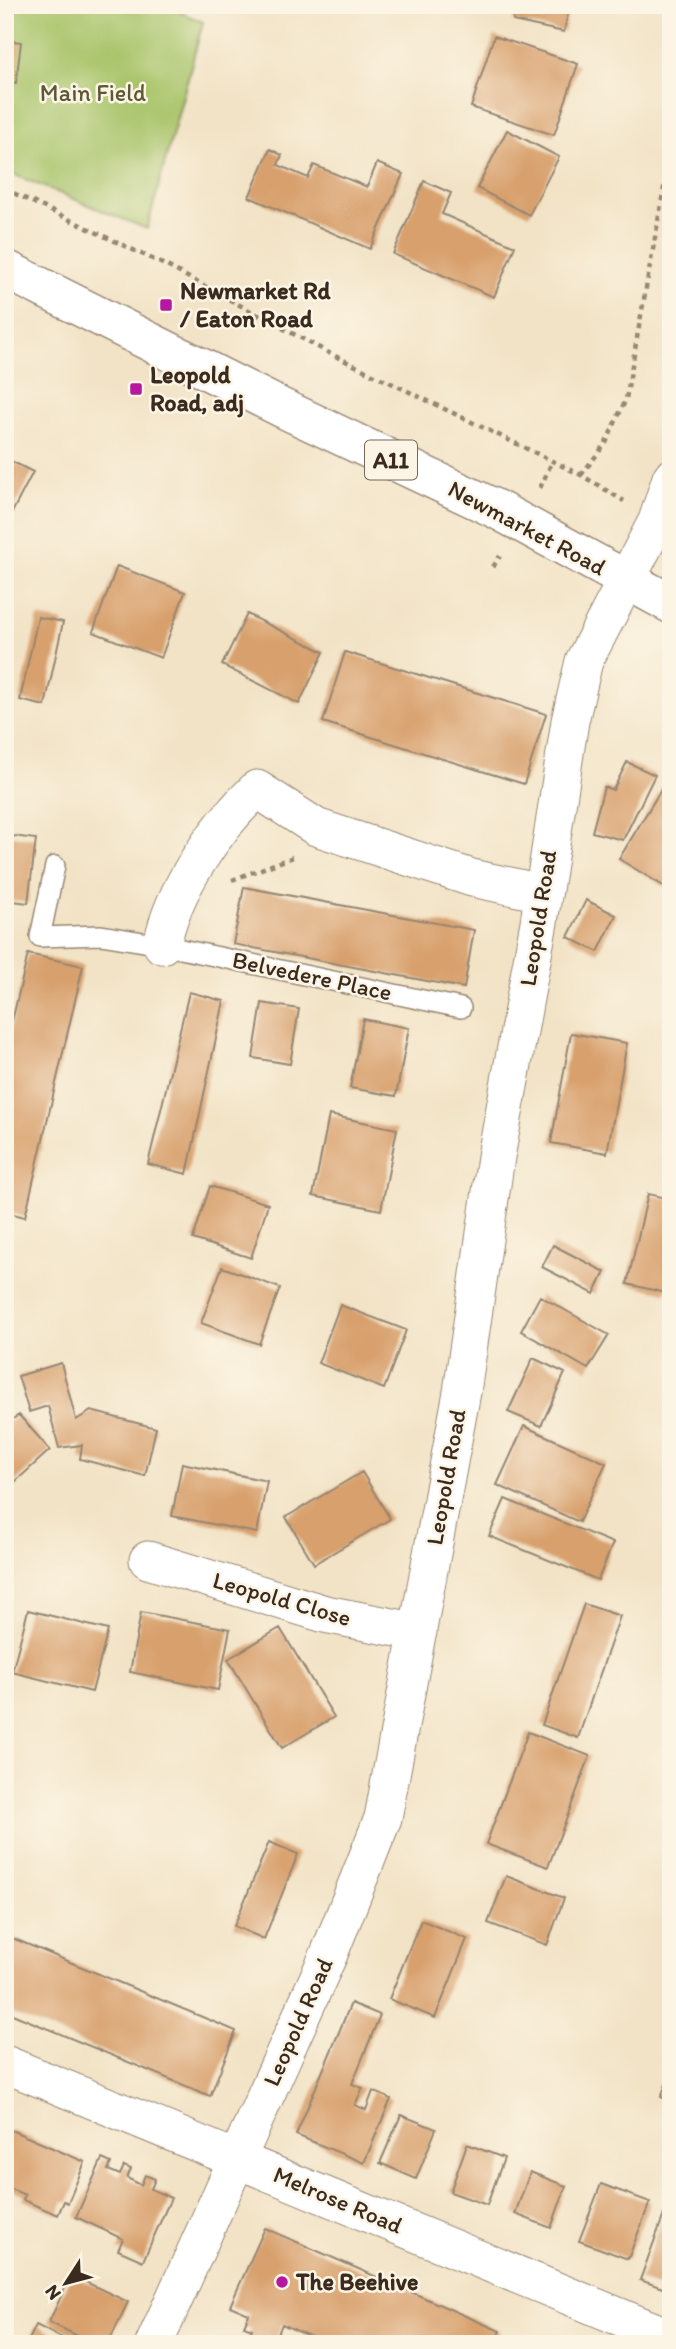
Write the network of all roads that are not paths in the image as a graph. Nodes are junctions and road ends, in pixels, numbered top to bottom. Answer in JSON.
{"nodes":[{"id":1,"x":5,"y":269,"type":"edge"},
{"id":2,"x":671,"y":478,"type":"edge"},
{"id":3,"x":626,"y":580,"type":"junction"},
{"id":4,"x":671,"y":604,"type":"edge"},
{"id":5,"x":55,"y":866,"type":"dead end"},
{"id":6,"x":542,"y":893,"type":"junction"},
{"id":7,"x":162,"y":945,"type":"junction"},
{"id":8,"x":461,"y":1008,"type":"dead end"},
{"id":9,"x":148,"y":1560,"type":"dead end"},
{"id":10,"x":418,"y":1632,"type":"junction"},
{"id":11,"x":5,"y":2064,"type":"edge"},
{"id":12,"x":238,"y":2158,"type":"junction"},
{"id":13,"x":671,"y":2338,"type":"edge"},
{"id":14,"x":154,"y":2344,"type":"edge"}],
"edges":[{"from":1,"to":3,"type":"highway","name":"Newmarket Road","number":"A11"},
{"from":2,"to":3,"type":"street","name":"Leopold Road"},
{"from":3,"to":4,"type":"highway","name":"Newmarket Road","number":"A11"},
{"from":3,"to":6,"type":"street","name":"Leopold Road"},
{"from":5,"to":7,"type":"lane","name":"Belvedere Place"},
{"from":6,"to":7,"type":"street"},
{"from":6,"to":10,"type":"street","name":"Leopold Road"},
{"from":7,"to":8,"type":"lane","name":"Belvedere Place"},
{"from":9,"to":10,"type":"street","name":"Leopold Close"},
{"from":10,"to":12,"type":"street","name":"Leopold Road"},
{"from":11,"to":12,"type":"street","name":"Melrose Road"},
{"from":12,"to":13,"type":"street","name":"Melrose Road"},
{"from":12,"to":14,"type":"street","name":"Leopold Road"}]}
